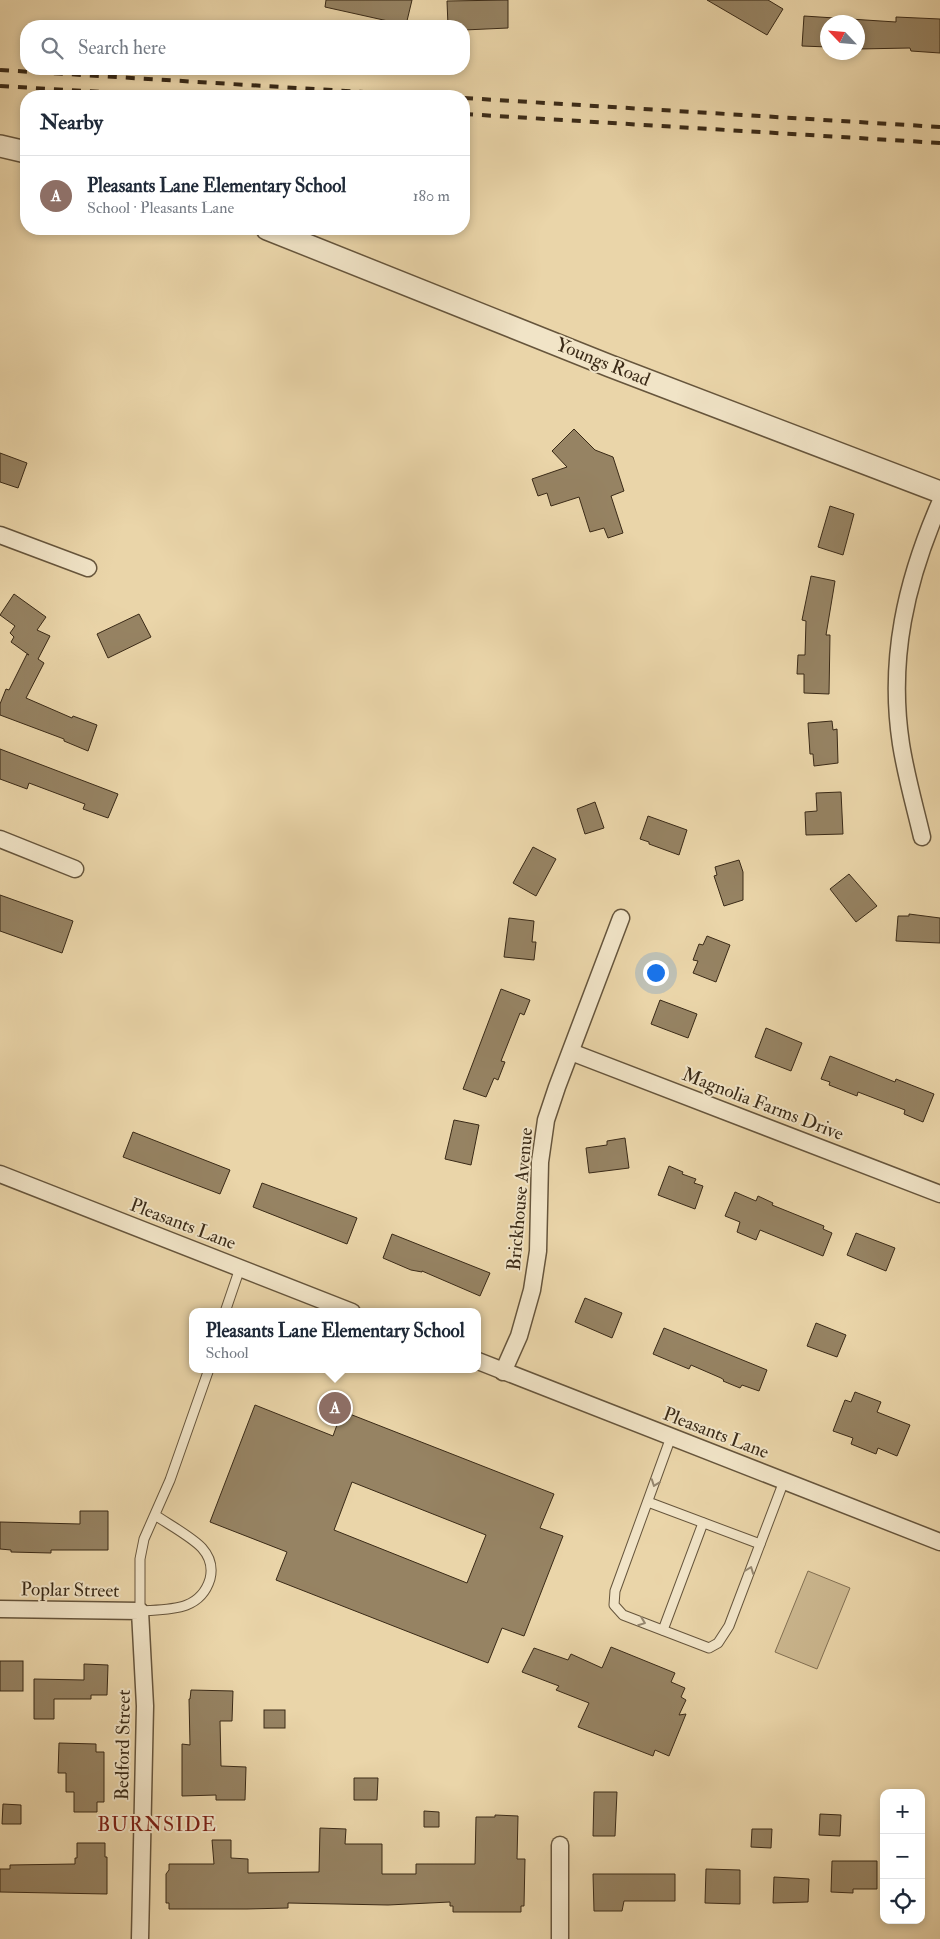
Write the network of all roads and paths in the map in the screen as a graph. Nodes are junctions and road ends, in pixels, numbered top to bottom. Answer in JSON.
{"nodes":[{"id":1,"x":0,"y":146,"type":"edge"},
{"id":2,"x":20,"y":151,"type":"edge"},
{"id":3,"x":282,"y":235,"type":"edge"},
{"id":4,"x":940,"y":492,"type":"edge"},
{"id":5,"x":940,"y":503,"type":"edge"},
{"id":6,"x":0,"y":535,"type":"edge"},
{"id":7,"x":88,"y":568,"type":"dead end"},
{"id":8,"x":922,"y":837,"type":"dead end"},
{"id":9,"x":0,"y":839,"type":"edge"},
{"id":10,"x":75,"y":869,"type":"dead end"},
{"id":11,"x":621,"y":918,"type":"dead end"},
{"id":12,"x":571,"y":1052,"type":"junction"},
{"id":13,"x":0,"y":1174,"type":"edge"},
{"id":14,"x":940,"y":1194,"type":"edge"},
{"id":15,"x":240,"y":1268,"type":"junction"},
{"id":16,"x":226,"y":1308,"type":"edge"},
{"id":17,"x":342,"y":1308,"type":"edge"},
{"id":18,"x":481,"y":1362,"type":"edge"},
{"id":19,"x":504,"y":1372,"type":"junction"},
{"id":20,"x":209,"y":1373,"type":"edge"},
{"id":21,"x":672,"y":1437,"type":"junction"},
{"id":22,"x":784,"y":1481,"type":"junction"},
{"id":23,"x":648,"y":1502,"type":"junction"},
{"id":24,"x":155,"y":1515,"type":"junction"},
{"id":25,"x":703,"y":1523,"type":"junction"},
{"id":26,"x":940,"y":1542,"type":"edge"},
{"id":27,"x":760,"y":1544,"type":"junction"},
{"id":28,"x":0,"y":1609,"type":"edge"},
{"id":29,"x":140,"y":1610,"type":"junction"},
{"id":30,"x":663,"y":1630,"type":"junction"},
{"id":31,"x":560,"y":1845,"type":"dead end"},
{"id":32,"x":140,"y":1939,"type":"edge"},
{"id":33,"x":560,"y":1939,"type":"edge"}],
"edges":[{"from":1,"to":2,"type":"street"},
{"from":3,"to":4,"type":"street","name":"Youngs Road"},
{"from":5,"to":8,"type":"street"},
{"from":6,"to":7,"type":"street"},
{"from":9,"to":10,"type":"street"},
{"from":11,"to":12,"type":"street","name":"Brickhouse Avenue"},
{"from":12,"to":14,"type":"street","name":"Magnolia Farms Drive"},
{"from":12,"to":19,"type":"street","name":"Brickhouse Avenue"},
{"from":13,"to":15,"type":"street","name":"Pleasants Lane"},
{"from":15,"to":16,"type":"lane"},
{"from":15,"to":17,"type":"street","name":"Pleasants Lane"},
{"from":18,"to":19,"type":"street","name":"Pleasants Lane"},
{"from":19,"to":21,"type":"street","name":"Pleasants Lane"},
{"from":20,"to":24,"type":"lane"},
{"from":21,"to":22,"type":"street","name":"Pleasants Lane"},
{"from":21,"to":23,"type":"lane","one_way":true},
{"from":22,"to":26,"type":"street","name":"Pleasants Lane"},
{"from":22,"to":27,"type":"lane"},
{"from":23,"to":25,"type":"lane"},
{"from":23,"to":30,"type":"lane","one_way":true},
{"from":24,"to":29,"type":"lane"},
{"from":24,"to":29,"type":"lane"},
{"from":25,"to":27,"type":"lane"},
{"from":25,"to":30,"type":"lane"},
{"from":30,"to":27,"type":"lane","one_way":true},
{"from":28,"to":29,"type":"street","name":"Poplar Street"},
{"from":29,"to":32,"type":"street","name":"Bedford Street"},
{"from":31,"to":33,"type":"street"}]}
